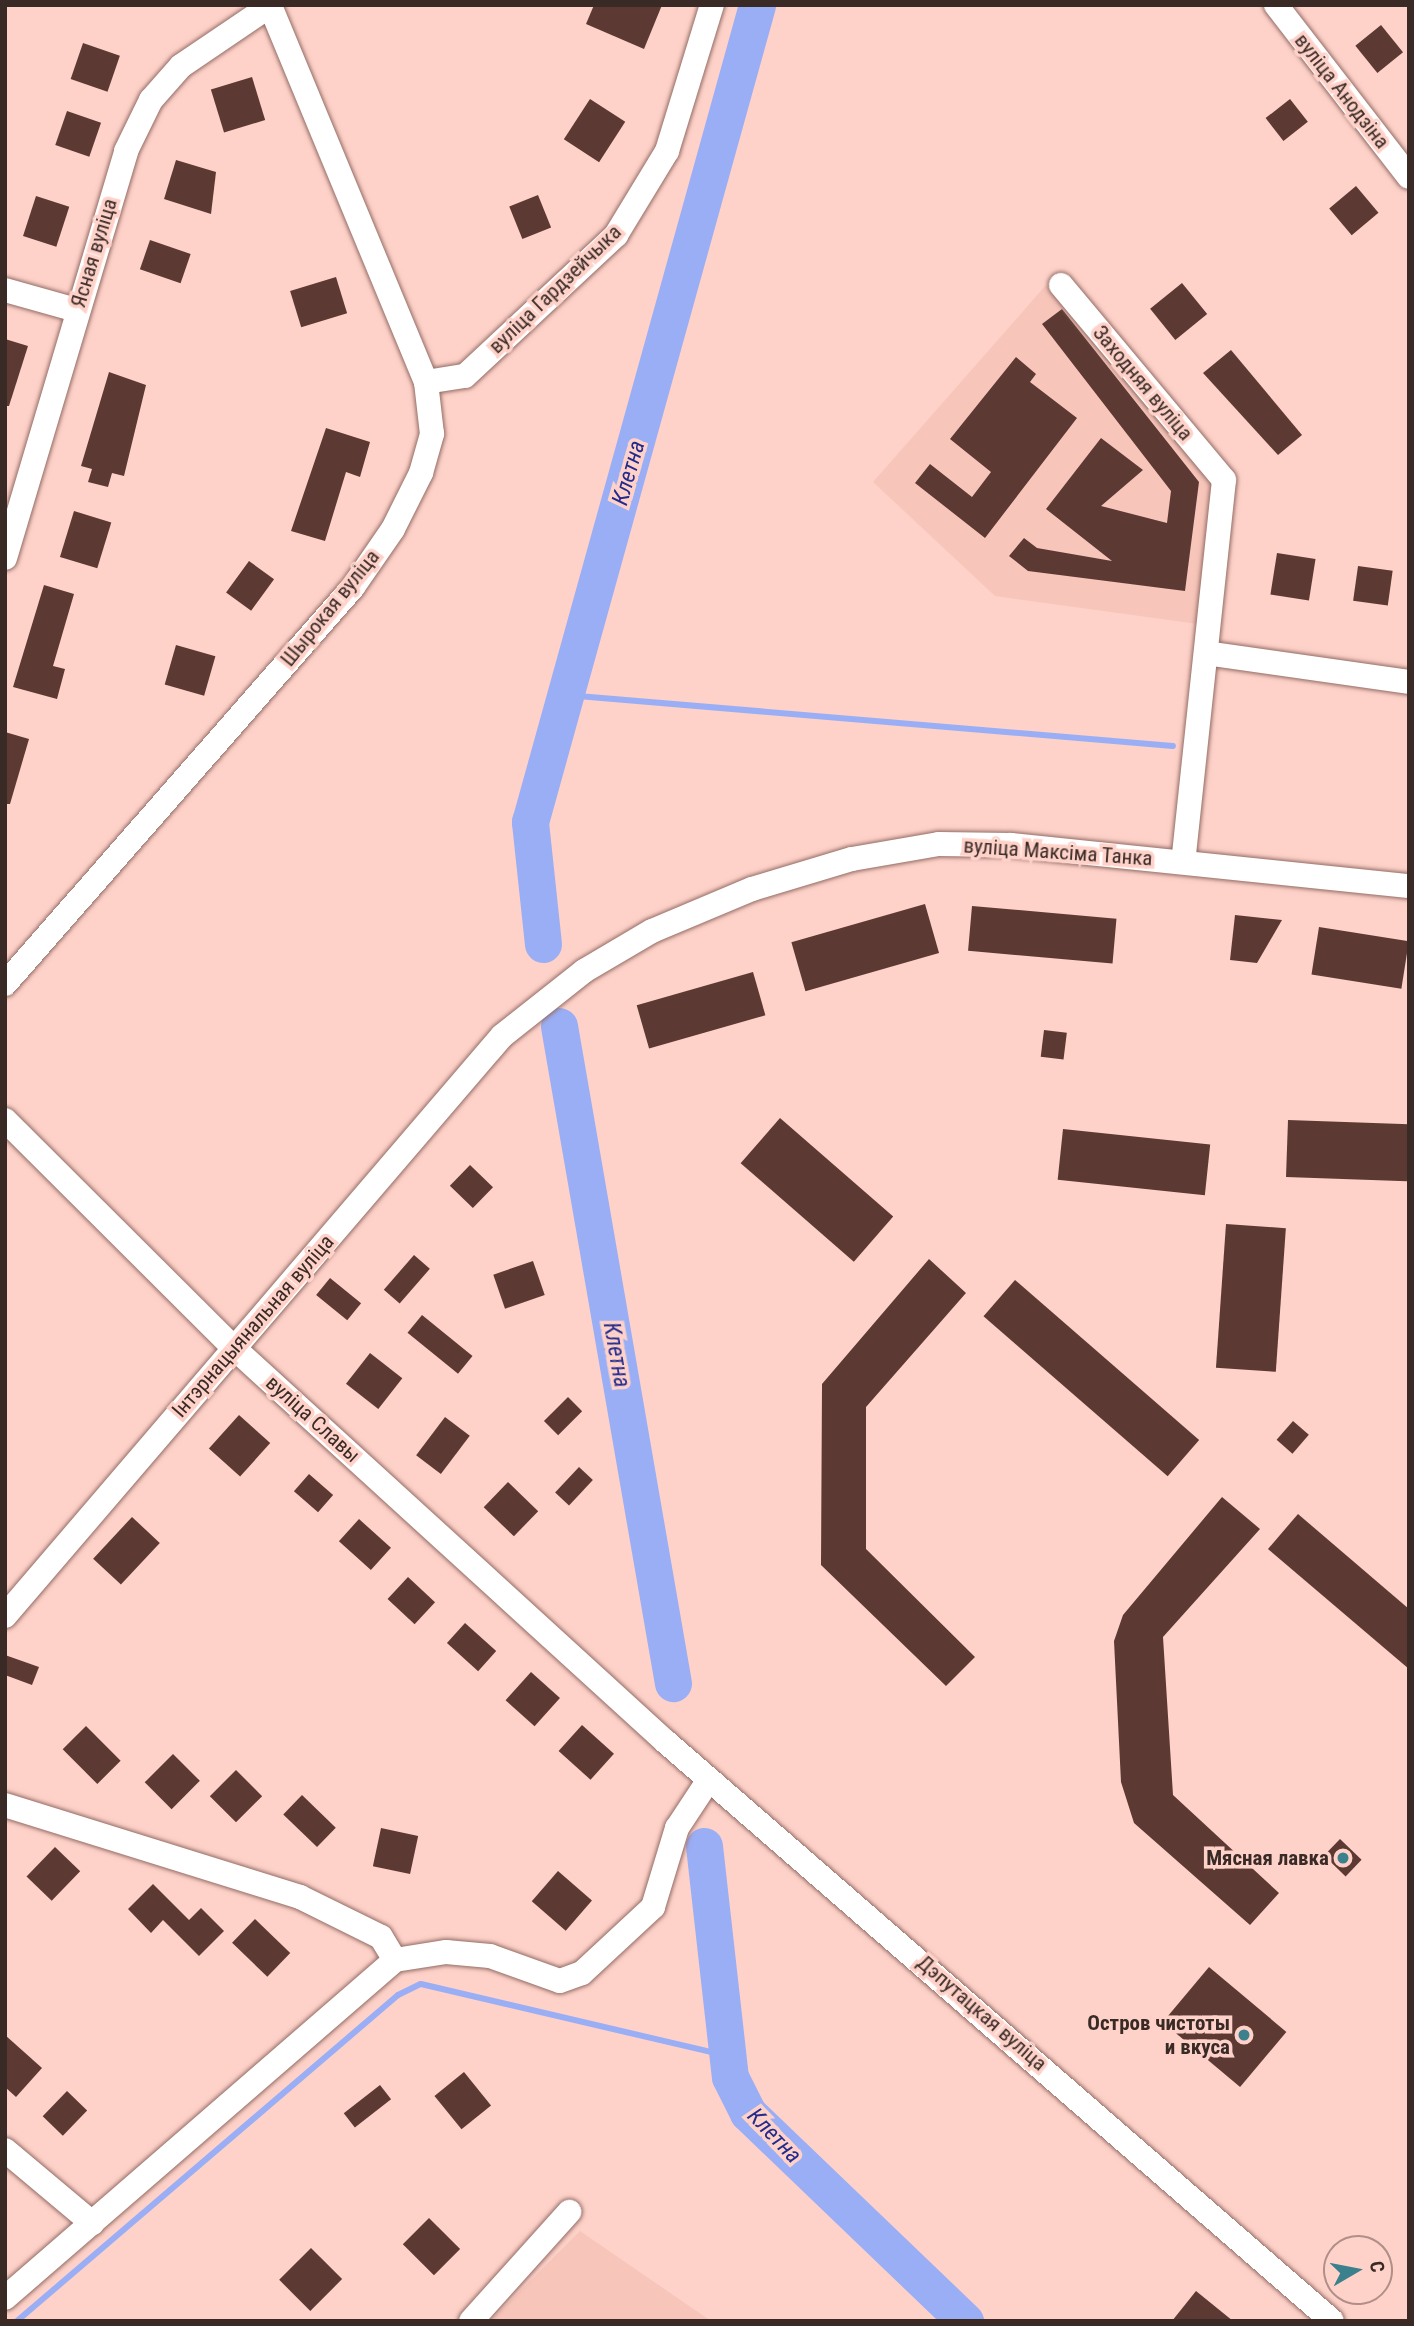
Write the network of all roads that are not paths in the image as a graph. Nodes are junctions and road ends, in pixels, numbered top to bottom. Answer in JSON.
{"nodes":[{"id":1,"x":712,"y":5,"type":"edge"},
{"id":2,"x":1276,"y":5,"type":"edge"},
{"id":3,"x":270,"y":6,"type":"edge"},
{"id":4,"x":1409,"y":177,"type":"edge"},
{"id":5,"x":1061,"y":285,"type":"dead end"},
{"id":6,"x":5,"y":290,"type":"edge"},
{"id":7,"x":76,"y":310,"type":"junction"},
{"id":8,"x":426,"y":382,"type":"junction"},
{"id":9,"x":5,"y":558,"type":"edge"},
{"id":10,"x":1206,"y":653,"type":"junction"},
{"id":11,"x":1409,"y":682,"type":"edge"},
{"id":12,"x":1182,"y":862,"type":"junction"},
{"id":13,"x":1409,"y":886,"type":"edge"},
{"id":14,"x":5,"y":984,"type":"edge"},
{"id":15,"x":502,"y":1036,"type":"joint"},
{"id":16,"x":5,"y":1120,"type":"edge"},
{"id":17,"x":234,"y":1348,"type":"junction"},
{"id":18,"x":5,"y":1616,"type":"edge"},
{"id":19,"x":630,"y":1709,"type":"joint"},
{"id":20,"x":708,"y":1781,"type":"junction"},
{"id":21,"x":5,"y":1805,"type":"edge"},
{"id":22,"x":395,"y":1960,"type":"junction"},
{"id":23,"x":5,"y":2150,"type":"edge"},
{"id":24,"x":569,"y":2212,"type":"dead end"},
{"id":25,"x":92,"y":2223,"type":"junction"},
{"id":26,"x":5,"y":2298,"type":"edge"},
{"id":27,"x":471,"y":2321,"type":"edge"},
{"id":28,"x":1332,"y":2321,"type":"edge"}],
"edges":[{"from":1,"to":8,"type":"street","name":"вуліца Гардзейчыка"},
{"from":2,"to":4,"type":"street","name":"вуліца Анодзіна"},
{"from":3,"to":7,"type":"street","name":"Ясная вуліца"},
{"from":3,"to":8,"type":"street","name":"Шырокая вуліца"},
{"from":5,"to":10,"type":"street","name":"Заходняя вуліца"},
{"from":6,"to":7,"type":"street"},
{"from":7,"to":9,"type":"street","name":"Ясная вуліца"},
{"from":8,"to":14,"type":"street","name":"Шырокая вуліца"},
{"from":10,"to":11,"type":"street"},
{"from":10,"to":12,"type":"street"},
{"from":12,"to":13,"type":"street","name":"вуліца Максіма Танка"},
{"from":12,"to":15,"type":"street","name":"вуліца Максіма Танка"},
{"from":15,"to":17,"type":"street","name":"Інтэрнацыянальная вуліца"},
{"from":16,"to":17,"type":"street","name":"вуліца Славы"},
{"from":17,"to":18,"type":"street","name":"Інтэрнацыянальная вуліца"},
{"from":17,"to":19,"type":"street","name":"вуліца Славы"},
{"from":19,"to":20,"type":"street","name":"Дэпутацкая вуліца"},
{"from":20,"to":22,"type":"street"},
{"from":20,"to":28,"type":"street","name":"Дэпутацкая вуліца"},
{"from":21,"to":22,"type":"street"},
{"from":22,"to":25,"type":"street"},
{"from":23,"to":25,"type":"street"},
{"from":24,"to":27,"type":"street"},
{"from":25,"to":26,"type":"street"}]}
